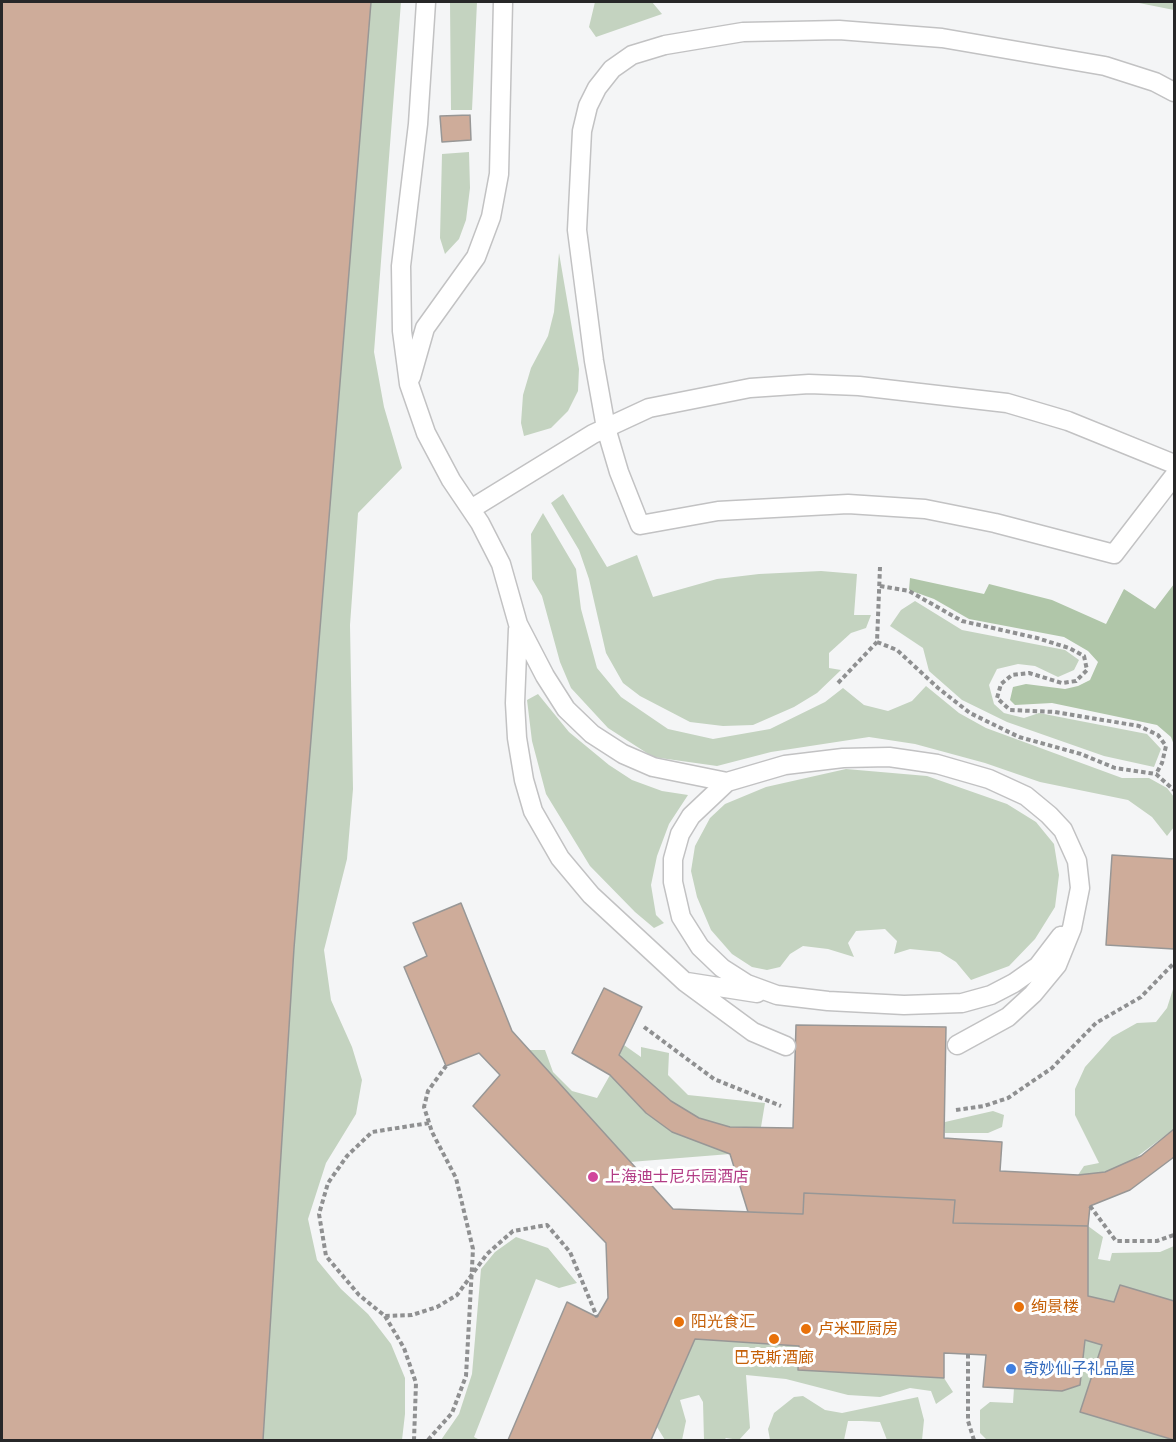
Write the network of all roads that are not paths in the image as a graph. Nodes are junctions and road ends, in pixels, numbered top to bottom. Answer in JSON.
{"nodes":[{"id":1,"x":426,"y":2,"type":"edge"},
{"id":2,"x":503,"y":2,"type":"edge"},
{"id":3,"x":1174,"y":92,"type":"edge"},
{"id":4,"x":409,"y":384,"type":"junction"},
{"id":5,"x":606,"y":428,"type":"junction"},
{"id":6,"x":1174,"y":464,"type":"edge"},
{"id":7,"x":1174,"y":476,"type":"edge"},
{"id":8,"x":471,"y":509,"type":"junction"},
{"id":9,"x":518,"y":624,"type":"junction"},
{"id":10,"x":727,"y":782,"type":"junction"},
{"id":11,"x":1076,"y":910,"type":"junction"},
{"id":12,"x":685,"y":982,"type":"junction"},
{"id":13,"x":777,"y":994,"type":"junction"},
{"id":14,"x":957,"y":1045,"type":"dead end"},
{"id":15,"x":786,"y":1046,"type":"dead end"}],
"edges":[{"from":1,"to":4,"type":"lane"},
{"from":2,"to":4,"type":"lane"},
{"from":3,"to":5,"type":"lane"},
{"from":4,"to":8,"type":"lane"},
{"from":5,"to":6,"type":"lane"},
{"from":5,"to":7,"type":"lane"},
{"from":5,"to":8,"type":"lane"},
{"from":8,"to":9,"type":"lane"},
{"from":9,"to":10,"type":"lane"},
{"from":9,"to":12,"type":"lane"},
{"from":10,"to":11,"type":"lane"},
{"from":10,"to":13,"type":"lane"},
{"from":11,"to":13,"type":"lane"},
{"from":11,"to":14,"type":"lane"},
{"from":12,"to":13,"type":"lane"},
{"from":12,"to":15,"type":"lane"}]}
